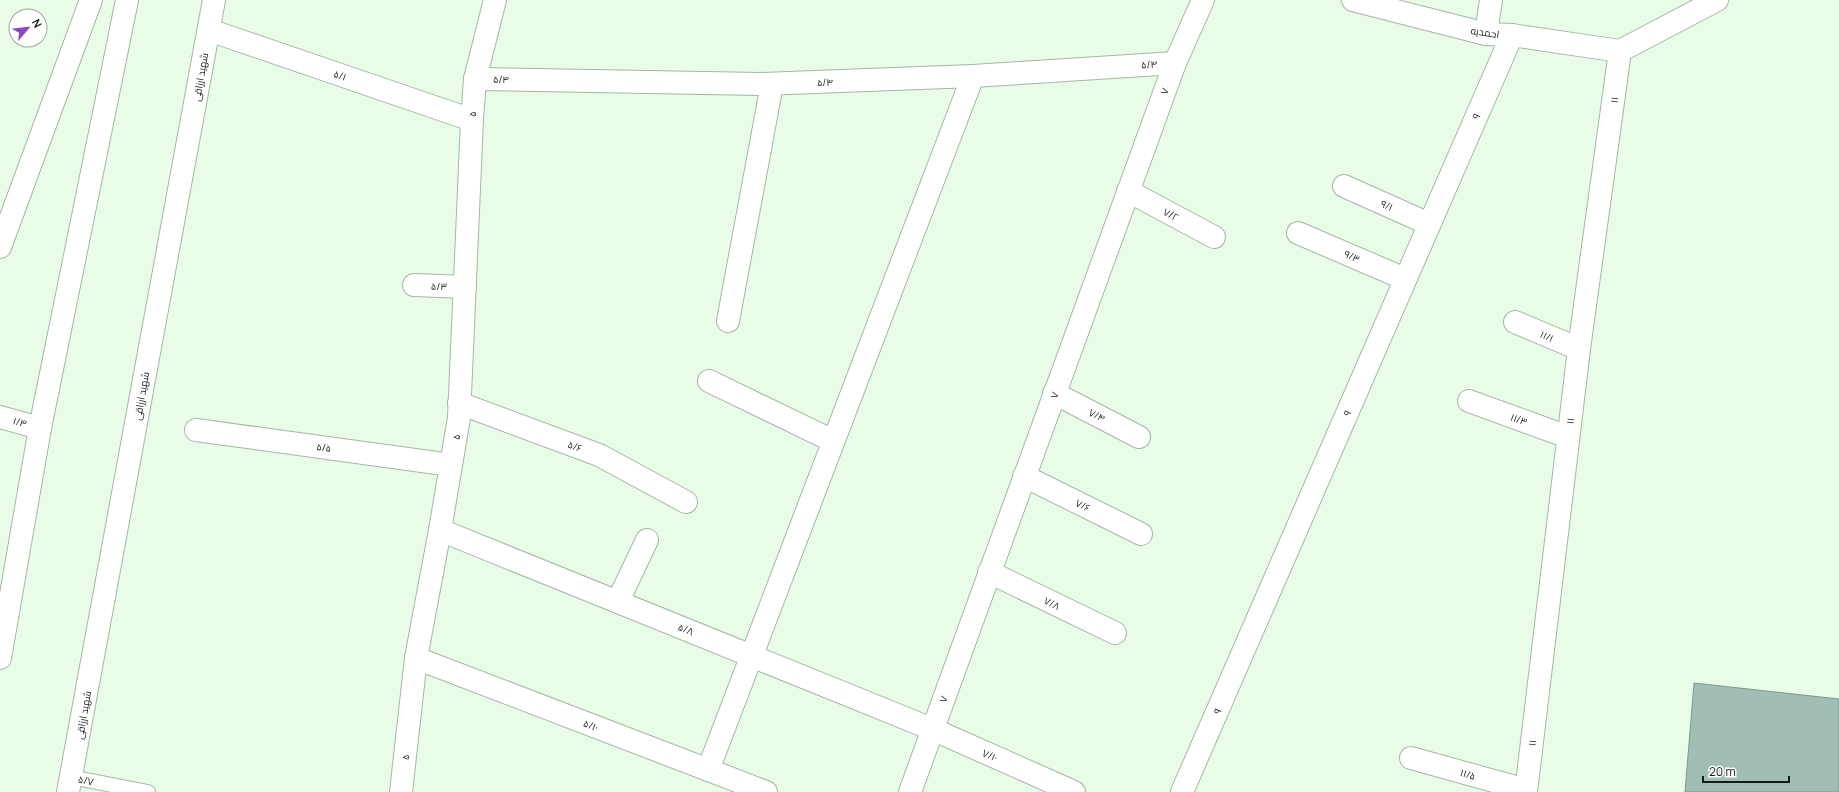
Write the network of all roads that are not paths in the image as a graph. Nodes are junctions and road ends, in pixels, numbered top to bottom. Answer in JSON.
{"nodes":[{"id":1,"x":91,"y":0,"type":"edge"},
{"id":2,"x":127,"y":0,"type":"edge"},
{"id":3,"x":214,"y":0,"type":"edge"},
{"id":4,"x":495,"y":0,"type":"edge"},
{"id":5,"x":1203,"y":0,"type":"edge"},
{"id":6,"x":1353,"y":0,"type":"edge"},
{"id":7,"x":1491,"y":0,"type":"edge"},
{"id":8,"x":1717,"y":0,"type":"edge"},
{"id":9,"x":209,"y":30,"type":"junction"},
{"id":10,"x":1486,"y":34,"type":"junction"},
{"id":11,"x":1512,"y":35,"type":"junction"},
{"id":12,"x":1620,"y":51,"type":"junction"},
{"id":13,"x":1175,"y":63,"type":"junction"},
{"id":14,"x":973,"y":76,"type":"junction"},
{"id":15,"x":475,"y":79,"type":"junction"},
{"id":16,"x":772,"y":84,"type":"junction"},
{"id":17,"x":472,"y":120,"type":"junction"},
{"id":18,"x":1344,"y":186,"type":"dead end"},
{"id":19,"x":1128,"y":191,"type":"junction"},
{"id":20,"x":1429,"y":224,"type":"junction"},
{"id":21,"x":1298,"y":232,"type":"dead end"},
{"id":22,"x":1214,"y":237,"type":"dead end"},
{"id":23,"x":0,"y":247,"type":"edge"},
{"id":24,"x":1405,"y":279,"type":"junction"},
{"id":25,"x":414,"y":285,"type":"dead end"},
{"id":26,"x":464,"y":287,"type":"junction"},
{"id":27,"x":728,"y":321,"type":"dead end"},
{"id":28,"x":1515,"y":322,"type":"dead end"},
{"id":29,"x":1579,"y":349,"type":"junction"},
{"id":30,"x":709,"y":381,"type":"dead end"},
{"id":31,"x":1054,"y":393,"type":"junction"},
{"id":32,"x":1469,"y":401,"type":"dead end"},
{"id":33,"x":459,"y":403,"type":"junction"},
{"id":34,"x":0,"y":418,"type":"edge"},
{"id":35,"x":40,"y":428,"type":"junction"},
{"id":36,"x":196,"y":430,"type":"dead end"},
{"id":37,"x":1139,"y":437,"type":"dead end"},
{"id":38,"x":1568,"y":437,"type":"junction"},
{"id":39,"x":833,"y":442,"type":"junction"},
{"id":40,"x":451,"y":465,"type":"junction"},
{"id":41,"x":1024,"y":476,"type":"junction"},
{"id":42,"x":686,"y":502,"type":"dead end"},
{"id":43,"x":440,"y":530,"type":"junction"},
{"id":44,"x":1141,"y":534,"type":"dead end"},
{"id":45,"x":647,"y":540,"type":"dead end"},
{"id":46,"x":989,"y":572,"type":"junction"},
{"id":47,"x":618,"y":602,"type":"junction"},
{"id":48,"x":1115,"y":633,"type":"dead end"},
{"id":49,"x":750,"y":655,"type":"junction"},
{"id":50,"x":0,"y":658,"type":"edge"},
{"id":51,"x":416,"y":658,"type":"junction"},
{"id":52,"x":932,"y":728,"type":"junction"},
{"id":53,"x":1411,"y":758,"type":"dead end"},
{"id":54,"x":708,"y":770,"type":"junction"},
{"id":55,"x":70,"y":784,"type":"edge"},
{"id":56,"x":1526,"y":791,"type":"edge"},
{"id":57,"x":148,"y":792,"type":"edge"},
{"id":58,"x":401,"y":792,"type":"edge"},
{"id":59,"x":766,"y":792,"type":"edge"},
{"id":60,"x":910,"y":792,"type":"edge"},
{"id":61,"x":1074,"y":792,"type":"edge"},
{"id":62,"x":1182,"y":792,"type":"edge"}],
"edges":[{"from":1,"to":23,"type":"street"},
{"from":2,"to":35,"type":"street"},
{"from":3,"to":9,"type":"street","name":"شهید ارزاقی"},
{"from":4,"to":15,"type":"street","name":"۵"},
{"from":5,"to":13,"type":"street","name":"۷"},
{"from":6,"to":10,"type":"street","name":"احمدیه"},
{"from":7,"to":10,"type":"street"},
{"from":8,"to":12,"type":"street"},
{"from":9,"to":17,"type":"street","name":"۵/۱"},
{"from":9,"to":55,"type":"street","name":"شهید ارزاقی"},
{"from":10,"to":11,"type":"street","name":"احمدیه"},
{"from":11,"to":12,"type":"street","name":"احمدیه"},
{"from":11,"to":20,"type":"street","name":"۹"},
{"from":12,"to":29,"type":"street","name":"۱۱"},
{"from":13,"to":14,"type":"street","name":"۵/۴"},
{"from":13,"to":19,"type":"street","name":"۷"},
{"from":14,"to":16,"type":"street","name":"۵/۴"},
{"from":14,"to":39,"type":"street"},
{"from":15,"to":16,"type":"street","name":"۵/۴"},
{"from":15,"to":17,"type":"street","name":"۵"},
{"from":16,"to":27,"type":"street"},
{"from":17,"to":26,"type":"street","name":"۵"},
{"from":18,"to":20,"type":"street","name":"۹/۱"},
{"from":19,"to":22,"type":"street","name":"۷/۲"},
{"from":19,"to":31,"type":"street","name":"۷"},
{"from":20,"to":24,"type":"street","name":"۹"},
{"from":21,"to":24,"type":"street","name":"۹/۳"},
{"from":24,"to":62,"type":"street","name":"۹"},
{"from":25,"to":26,"type":"street","name":"۵/۳"},
{"from":26,"to":33,"type":"street","name":"۵"},
{"from":28,"to":29,"type":"street","name":"۱۱/۱"},
{"from":29,"to":38,"type":"street","name":"۱۱"},
{"from":30,"to":39,"type":"street"},
{"from":31,"to":37,"type":"street","name":"۷/۴"},
{"from":31,"to":41,"type":"street","name":"۷"},
{"from":32,"to":38,"type":"street","name":"۱۱/۳"},
{"from":33,"to":40,"type":"street","name":"۵"},
{"from":33,"to":42,"type":"street","name":"۵/۶"},
{"from":34,"to":35,"type":"street","name":"۱/۳"},
{"from":35,"to":50,"type":"street"},
{"from":36,"to":40,"type":"street","name":"۵/۵"},
{"from":38,"to":56,"type":"street","name":"۱۱"},
{"from":39,"to":49,"type":"street"},
{"from":40,"to":43,"type":"street","name":"۵"},
{"from":41,"to":44,"type":"street","name":"۷/۶"},
{"from":41,"to":46,"type":"street","name":"۷"},
{"from":43,"to":47,"type":"street","name":"۵/۸"},
{"from":43,"to":51,"type":"street","name":"۵"},
{"from":45,"to":47,"type":"street"},
{"from":46,"to":48,"type":"street","name":"۷/۸"},
{"from":46,"to":52,"type":"street","name":"۷"},
{"from":47,"to":49,"type":"street","name":"۵/۸"},
{"from":49,"to":52,"type":"street","name":"۵/۸"},
{"from":49,"to":54,"type":"street"},
{"from":51,"to":54,"type":"street","name":"۵/۱۰"},
{"from":51,"to":58,"type":"street","name":"۵"},
{"from":52,"to":60,"type":"street","name":"۷"},
{"from":52,"to":61,"type":"street","name":"۷/۱۰"},
{"from":53,"to":56,"type":"street","name":"۱۱/۵"},
{"from":54,"to":59,"type":"street","name":"۵/۱۰"},
{"from":55,"to":57,"type":"lane","name":"۵/۷"}]}
